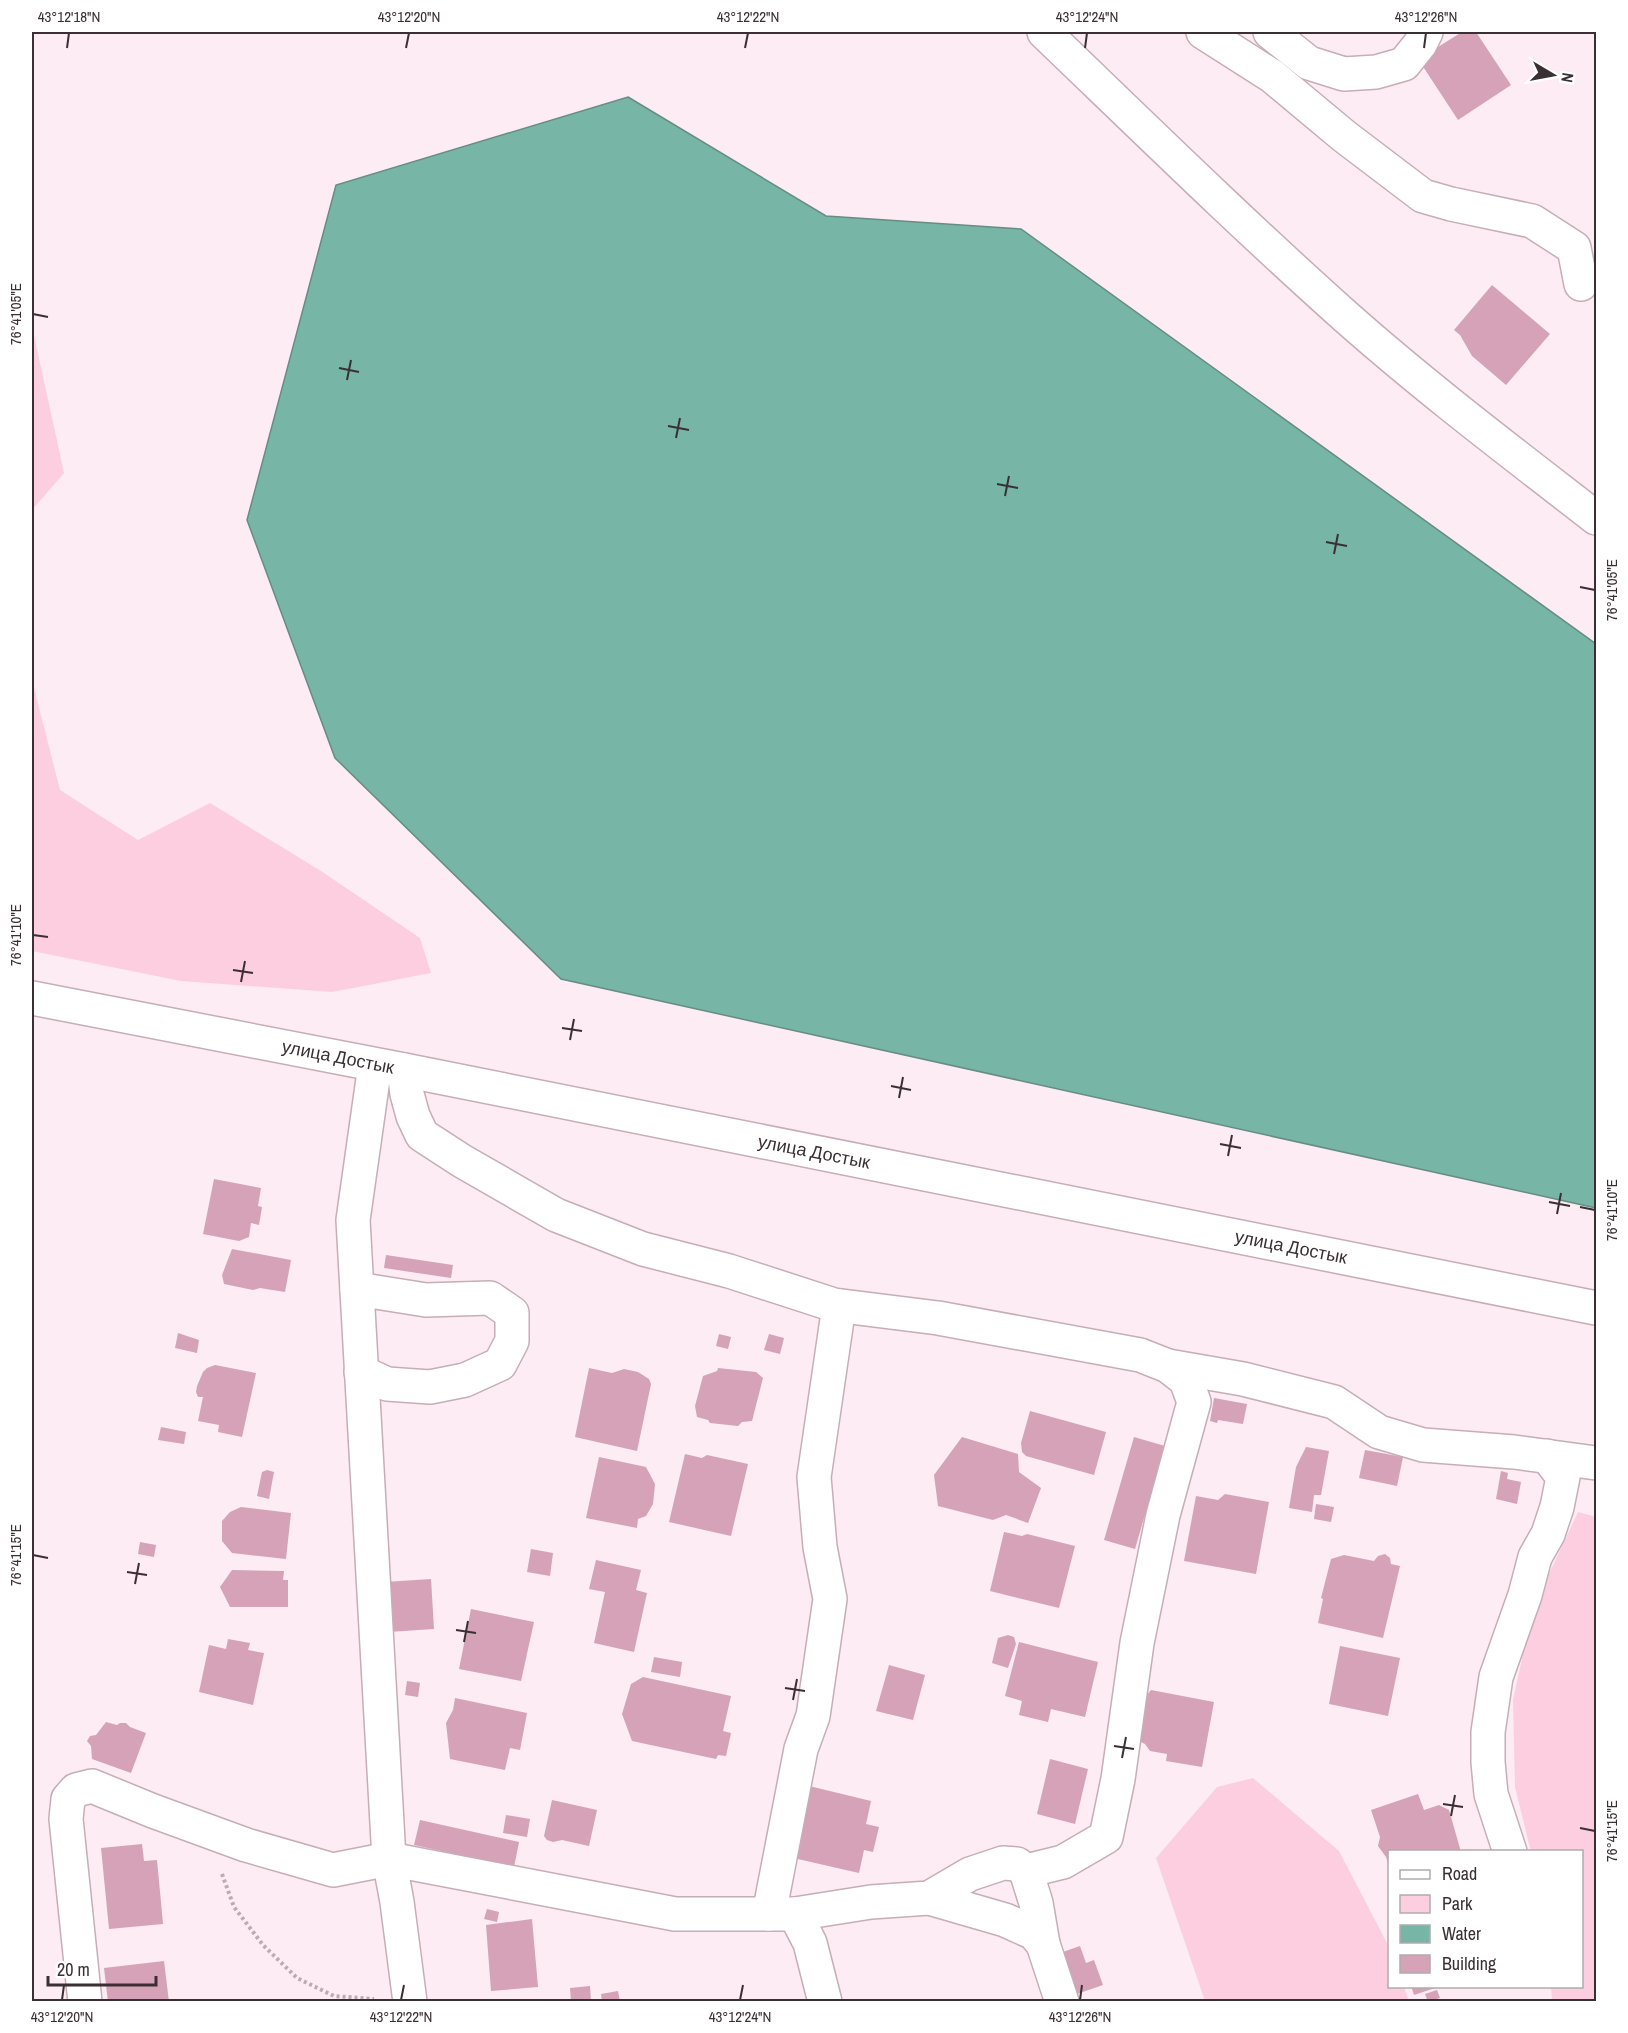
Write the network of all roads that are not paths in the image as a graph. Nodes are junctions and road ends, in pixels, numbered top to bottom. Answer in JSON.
{"nodes":[{"id":1,"x":1044,"y":32,"type":"edge"},
{"id":2,"x":1203,"y":32,"type":"edge"},
{"id":3,"x":1270,"y":32,"type":"edge"},
{"id":4,"x":1426,"y":32,"type":"edge"},
{"id":5,"x":1581,"y":284,"type":"dead end"},
{"id":6,"x":1596,"y":519,"type":"edge"},
{"id":7,"x":32,"y":998,"type":"edge"},
{"id":8,"x":390,"y":1067,"type":"junction"},
{"id":9,"x":368,"y":1117,"type":"junction"},
{"id":10,"x":422,"y":1135,"type":"junction"},
{"id":11,"x":357,"y":1289,"type":"junction"},
{"id":12,"x":839,"y":1306,"type":"junction"},
{"id":13,"x":1596,"y":1308,"type":"edge"},
{"id":14,"x":1168,"y":1366,"type":"junction"},
{"id":15,"x":362,"y":1372,"type":"junction"},
{"id":16,"x":1547,"y":1456,"type":"junction"},
{"id":17,"x":1596,"y":1463,"type":"edge"},
{"id":18,"x":1510,"y":1850,"type":"edge"},
{"id":19,"x":389,"y":1859,"type":"junction"},
{"id":20,"x":1026,"y":1871,"type":"junction"},
{"id":21,"x":929,"y":1898,"type":"junction"},
{"id":22,"x":782,"y":1914,"type":"junction"},
{"id":23,"x":1043,"y":1944,"type":"junction"},
{"id":24,"x":84,"y":2001,"type":"edge"},
{"id":25,"x":410,"y":2001,"type":"edge"},
{"id":26,"x":825,"y":2001,"type":"edge"},
{"id":27,"x":1062,"y":2001,"type":"edge"}],
"edges":[{"from":1,"to":6,"type":"street"},
{"from":2,"to":5,"type":"street"},
{"from":3,"to":4,"type":"street"},
{"from":7,"to":8,"type":"street","name":"улица Достык"},
{"from":8,"to":9,"type":"street"},
{"from":8,"to":10,"type":"street"},
{"from":8,"to":13,"type":"street","name":"улица Достык"},
{"from":9,"to":10,"type":"street"},
{"from":9,"to":11,"type":"street"},
{"from":10,"to":12,"type":"street"},
{"from":11,"to":15,"type":"street"},
{"from":11,"to":15,"type":"street"},
{"from":12,"to":14,"type":"street"},
{"from":12,"to":22,"type":"street"},
{"from":14,"to":16,"type":"street"},
{"from":14,"to":20,"type":"street"},
{"from":15,"to":19,"type":"street"},
{"from":16,"to":17,"type":"street"},
{"from":16,"to":18,"type":"street"},
{"from":19,"to":22,"type":"street"},
{"from":19,"to":24,"type":"street"},
{"from":19,"to":25,"type":"street"},
{"from":20,"to":21,"type":"street"},
{"from":20,"to":23,"type":"street"},
{"from":21,"to":22,"type":"street"},
{"from":21,"to":23,"type":"street"},
{"from":22,"to":26,"type":"street"},
{"from":23,"to":27,"type":"street"}]}
